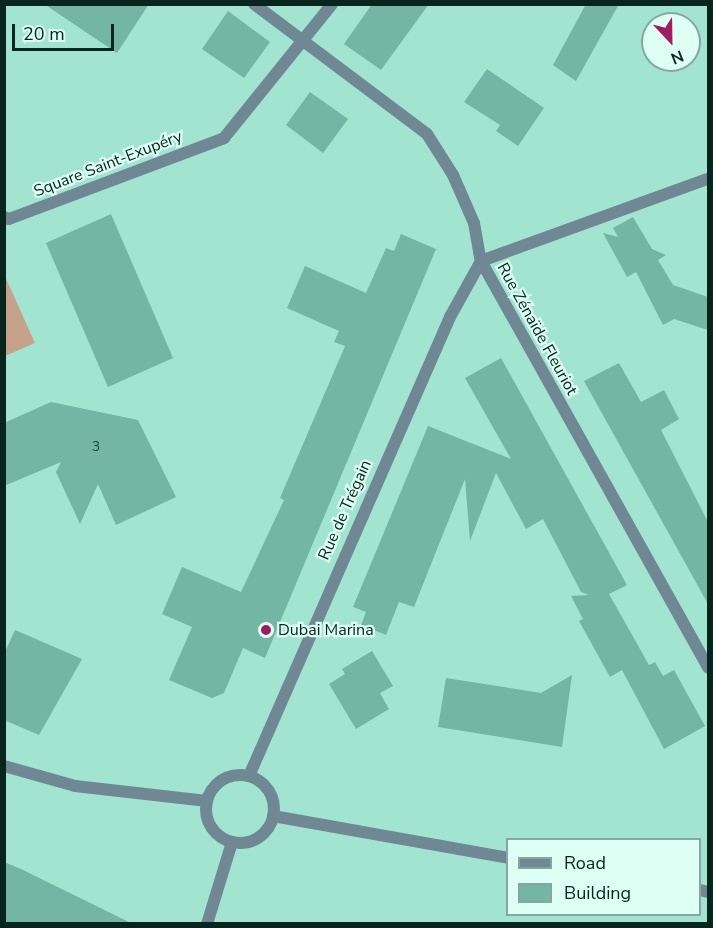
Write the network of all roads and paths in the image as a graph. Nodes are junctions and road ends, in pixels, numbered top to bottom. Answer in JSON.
{"nodes":[{"id":1,"x":254,"y":4,"type":"edge"},
{"id":2,"x":332,"y":4,"type":"edge"},
{"id":3,"x":305,"y":40,"type":"junction"},
{"id":4,"x":708,"y":179,"type":"edge"},
{"id":5,"x":4,"y":217,"type":"edge"},
{"id":6,"x":481,"y":261,"type":"junction"},
{"id":7,"x":708,"y":669,"type":"edge"},
{"id":8,"x":4,"y":766,"type":"edge"},
{"id":9,"x":249,"y":776,"type":"junction"},
{"id":10,"x":207,"y":801,"type":"junction"},
{"id":11,"x":273,"y":816,"type":"junction"},
{"id":12,"x":232,"y":842,"type":"junction"},
{"id":13,"x":506,"y":858,"type":"edge"},
{"id":14,"x":207,"y":924,"type":"edge"}],
"edges":[{"from":1,"to":3,"type":"street","name":"Rue Zénaïde Fleuriot"},
{"from":2,"to":3,"type":"street"},
{"from":3,"to":5,"type":"street","name":"Square Saint-Exupéry"},
{"from":3,"to":6,"type":"street","name":"Rue Zénaïde Fleuriot"},
{"from":4,"to":6,"type":"street"},
{"from":6,"to":7,"type":"street","name":"Rue Zénaïde Fleuriot"},
{"from":6,"to":9,"type":"street","name":"Rue de Trégain"},
{"from":8,"to":10,"type":"street"},
{"from":9,"to":10,"type":"street"},
{"from":9,"to":11,"type":"street"},
{"from":10,"to":12,"type":"street"},
{"from":11,"to":12,"type":"street"},
{"from":11,"to":13,"type":"street"},
{"from":12,"to":14,"type":"street"}]}
